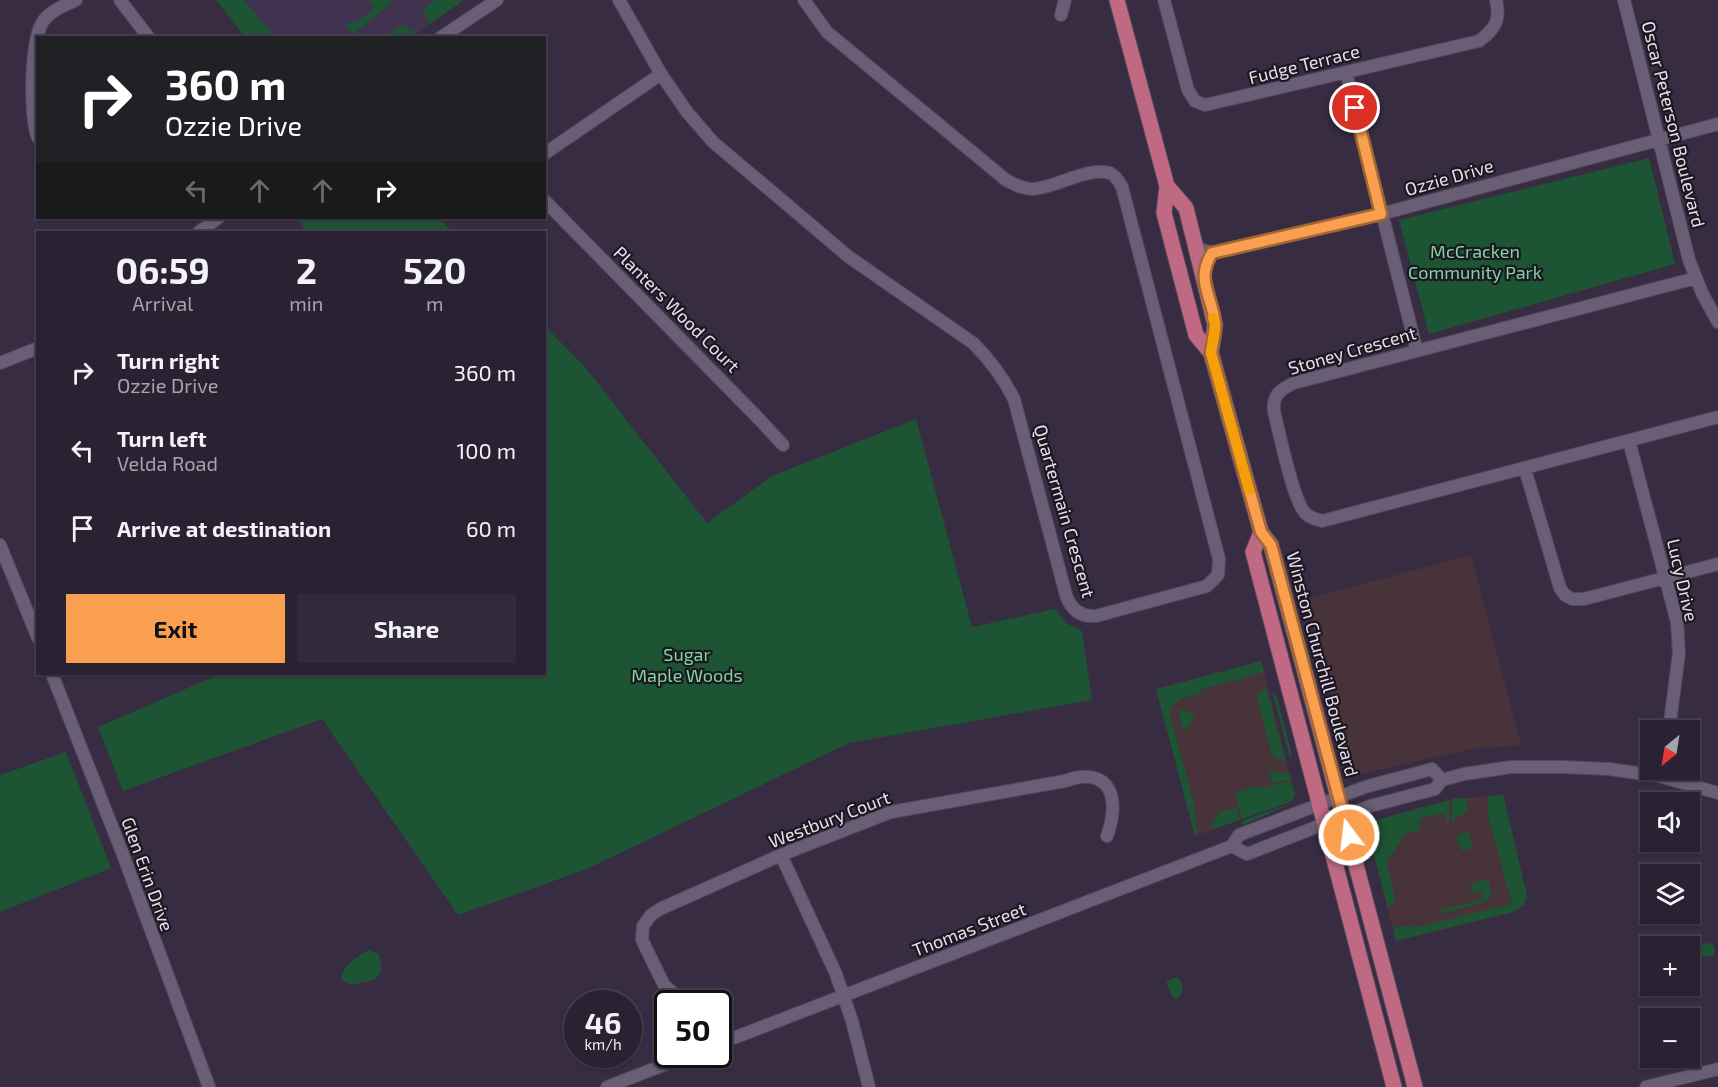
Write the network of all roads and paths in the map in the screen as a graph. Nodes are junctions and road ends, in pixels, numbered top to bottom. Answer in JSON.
{"nodes":[{"id":1,"x":76,"y":0,"type":"edge"},
{"id":2,"x":120,"y":0,"type":"edge"},
{"id":3,"x":497,"y":0,"type":"edge"},
{"id":4,"x":619,"y":0,"type":"edge"},
{"id":5,"x":820,"y":0,"type":"edge"},
{"id":6,"x":1065,"y":0,"type":"edge"},
{"id":7,"x":1117,"y":0,"type":"edge"},
{"id":8,"x":1164,"y":0,"type":"edge"},
{"id":9,"x":1496,"y":0,"type":"edge"},
{"id":10,"x":1624,"y":0,"type":"edge"},
{"id":11,"x":805,"y":2,"type":"edge"},
{"id":12,"x":1061,"y":15,"type":"dead end"},
{"id":13,"x":38,"y":36,"type":"edge"},
{"id":14,"x":147,"y":36,"type":"edge"},
{"id":15,"x":443,"y":36,"type":"edge"},
{"id":16,"x":36,"y":55,"type":"edge"},
{"id":17,"x":1346,"y":72,"type":"junction"},
{"id":18,"x":661,"y":74,"type":"junction"},
{"id":19,"x":1718,"y":124,"type":"edge"},
{"id":20,"x":36,"y":129,"type":"edge"},
{"id":21,"x":1660,"y":139,"type":"junction"},
{"id":22,"x":546,"y":153,"type":"edge"},
{"id":23,"x":1167,"y":186,"type":"junction"},
{"id":24,"x":546,"y":202,"type":"edge"},
{"id":25,"x":1381,"y":214,"type":"junction"},
{"id":26,"x":217,"y":219,"type":"edge"},
{"id":27,"x":200,"y":231,"type":"edge"},
{"id":28,"x":1195,"y":245,"type":"junction"},
{"id":29,"x":1212,"y":253,"type":"junction"},
{"id":30,"x":1203,"y":275,"type":"junction"},
{"id":31,"x":1696,"y":278,"type":"junction"},
{"id":32,"x":1718,"y":322,"type":"edge"},
{"id":33,"x":36,"y":349,"type":"edge"},
{"id":34,"x":1417,"y":351,"type":"junction"},
{"id":35,"x":1211,"y":353,"type":"junction"},
{"id":36,"x":0,"y":363,"type":"edge"},
{"id":37,"x":1718,"y":417,"type":"edge"},
{"id":38,"x":1629,"y":441,"type":"junction"},
{"id":39,"x":783,"y":445,"type":"dead end"},
{"id":40,"x":1525,"y":469,"type":"junction"},
{"id":41,"x":1261,"y":532,"type":"junction"},
{"id":42,"x":0,"y":544,"type":"edge"},
{"id":43,"x":1718,"y":564,"type":"edge"},
{"id":44,"x":1666,"y":578,"type":"junction"},
{"id":45,"x":36,"y":633,"type":"edge"},
{"id":46,"x":52,"y":675,"type":"edge"},
{"id":47,"x":1670,"y":720,"type":"edge"},
{"id":48,"x":1640,"y":772,"type":"edge"},
{"id":49,"x":1442,"y":780,"type":"junction"},
{"id":50,"x":1680,"y":780,"type":"edge"},
{"id":51,"x":1718,"y":793,"type":"edge"},
{"id":52,"x":1338,"y":797,"type":"junction"},
{"id":53,"x":1319,"y":804,"type":"junction"},
{"id":54,"x":1344,"y":816,"type":"junction"},
{"id":55,"x":1325,"y":824,"type":"junction"},
{"id":56,"x":1107,"y":836,"type":"dead end"},
{"id":57,"x":1232,"y":846,"type":"junction"},
{"id":58,"x":781,"y":855,"type":"junction"},
{"id":59,"x":670,"y":990,"type":"edge"},
{"id":60,"x":844,"y":996,"type":"junction"},
{"id":61,"x":732,"y":1039,"type":"edge"},
{"id":62,"x":656,"y":1068,"type":"edge"},
{"id":63,"x":1718,"y":1069,"type":"edge"},
{"id":64,"x":209,"y":1087,"type":"edge"},
{"id":65,"x":607,"y":1087,"type":"edge"},
{"id":66,"x":869,"y":1087,"type":"edge"},
{"id":67,"x":1394,"y":1087,"type":"edge"},
{"id":68,"x":1415,"y":1087,"type":"edge"},
{"id":69,"x":1646,"y":1087,"type":"edge"}],
"edges":[{"from":1,"to":13,"type":"street"},
{"from":2,"to":14,"type":"street"},
{"from":3,"to":15,"type":"street"},
{"from":4,"to":18,"type":"street","name":"Quartermain Crescent"},
{"from":5,"to":11,"type":"street"},
{"from":6,"to":12,"type":"street"},
{"from":7,"to":23,"type":"main road","name":"Winston Churchill Boulevard"},
{"from":8,"to":17,"type":"street","name":"Fudge Terrace"},
{"from":9,"to":17,"type":"street","name":"Fudge Terrace"},
{"from":10,"to":21,"type":"street","name":"Oscar Peterson Boulevard"},
{"from":11,"to":18,"type":"street","name":"Quartermain Crescent"},
{"from":16,"to":20,"type":"street"},
{"from":17,"to":25,"type":"street"},
{"from":18,"to":22,"type":"street"},
{"from":19,"to":21,"type":"street","name":"Ozzie Drive"},
{"from":21,"to":25,"type":"street","name":"Ozzie Drive"},
{"from":21,"to":31,"type":"street","name":"Oscar Peterson Boulevard"},
{"from":23,"to":28,"type":"main road","name":"Winston Churchill Boulevard"},
{"from":23,"to":35,"type":"main road","name":"Winston Churchill Boulevard"},
{"from":24,"to":39,"type":"street","name":"Planters Wood Court"},
{"from":25,"to":29,"type":"street","name":"Ozzie Drive"},
{"from":25,"to":34,"type":"street"},
{"from":26,"to":27,"type":"street"},
{"from":28,"to":29,"type":"street"},
{"from":28,"to":30,"type":"main road","name":"Winston Churchill Boulevard"},
{"from":29,"to":30,"type":"street"},
{"from":30,"to":35,"type":"main road","name":"Winston Churchill Boulevard"},
{"from":31,"to":32,"type":"street","name":"Oscar Peterson Boulevard"},
{"from":31,"to":34,"type":"street","name":"Stoney Crescent"},
{"from":33,"to":36,"type":"street"},
{"from":34,"to":40,"type":"street","name":"Stoney Crescent"},
{"from":35,"to":41,"type":"main road","name":"Winston Churchill Boulevard"},
{"from":37,"to":38,"type":"street","name":"Stoney Crescent"},
{"from":38,"to":40,"type":"street","name":"Stoney Crescent"},
{"from":38,"to":44,"type":"street","name":"Lucy Drive"},
{"from":40,"to":44,"type":"street"},
{"from":41,"to":52,"type":"main road","name":"Winston Churchill Boulevard"},
{"from":41,"to":53,"type":"main road","name":"Winston Churchill Boulevard"},
{"from":42,"to":45,"type":"street"},
{"from":43,"to":44,"type":"street"},
{"from":44,"to":47,"type":"street","name":"Lucy Drive"},
{"from":46,"to":64,"type":"street","name":"Glen Erin Drive"},
{"from":48,"to":49,"type":"street","name":"Thomas Street"},
{"from":49,"to":52,"type":"street","name":"Thomas Street"},
{"from":49,"to":54,"type":"street","name":"Thomas Street"},
{"from":50,"to":51,"type":"street","name":"Thomas Street"},
{"from":52,"to":53,"type":"street","name":"Thomas Street"},
{"from":52,"to":54,"type":"main road","name":"Winston Churchill Boulevard"},
{"from":53,"to":55,"type":"main road","name":"Winston Churchill Boulevard"},
{"from":53,"to":57,"type":"street","name":"Thomas Street"},
{"from":54,"to":55,"type":"street","name":"Thomas Street"},
{"from":54,"to":68,"type":"main road","name":"Winston Churchill Boulevard"},
{"from":55,"to":57,"type":"street","name":"Thomas Street"},
{"from":55,"to":67,"type":"main road","name":"Winston Churchill Boulevard"},
{"from":56,"to":58,"type":"street","name":"Westbury Court"},
{"from":57,"to":60,"type":"street","name":"Thomas Street"},
{"from":58,"to":59,"type":"street","name":"Westbury Court"},
{"from":58,"to":60,"type":"street"},
{"from":60,"to":61,"type":"street","name":"Thomas Street"},
{"from":60,"to":66,"type":"street"},
{"from":62,"to":65,"type":"street"},
{"from":63,"to":69,"type":"street"}]}
